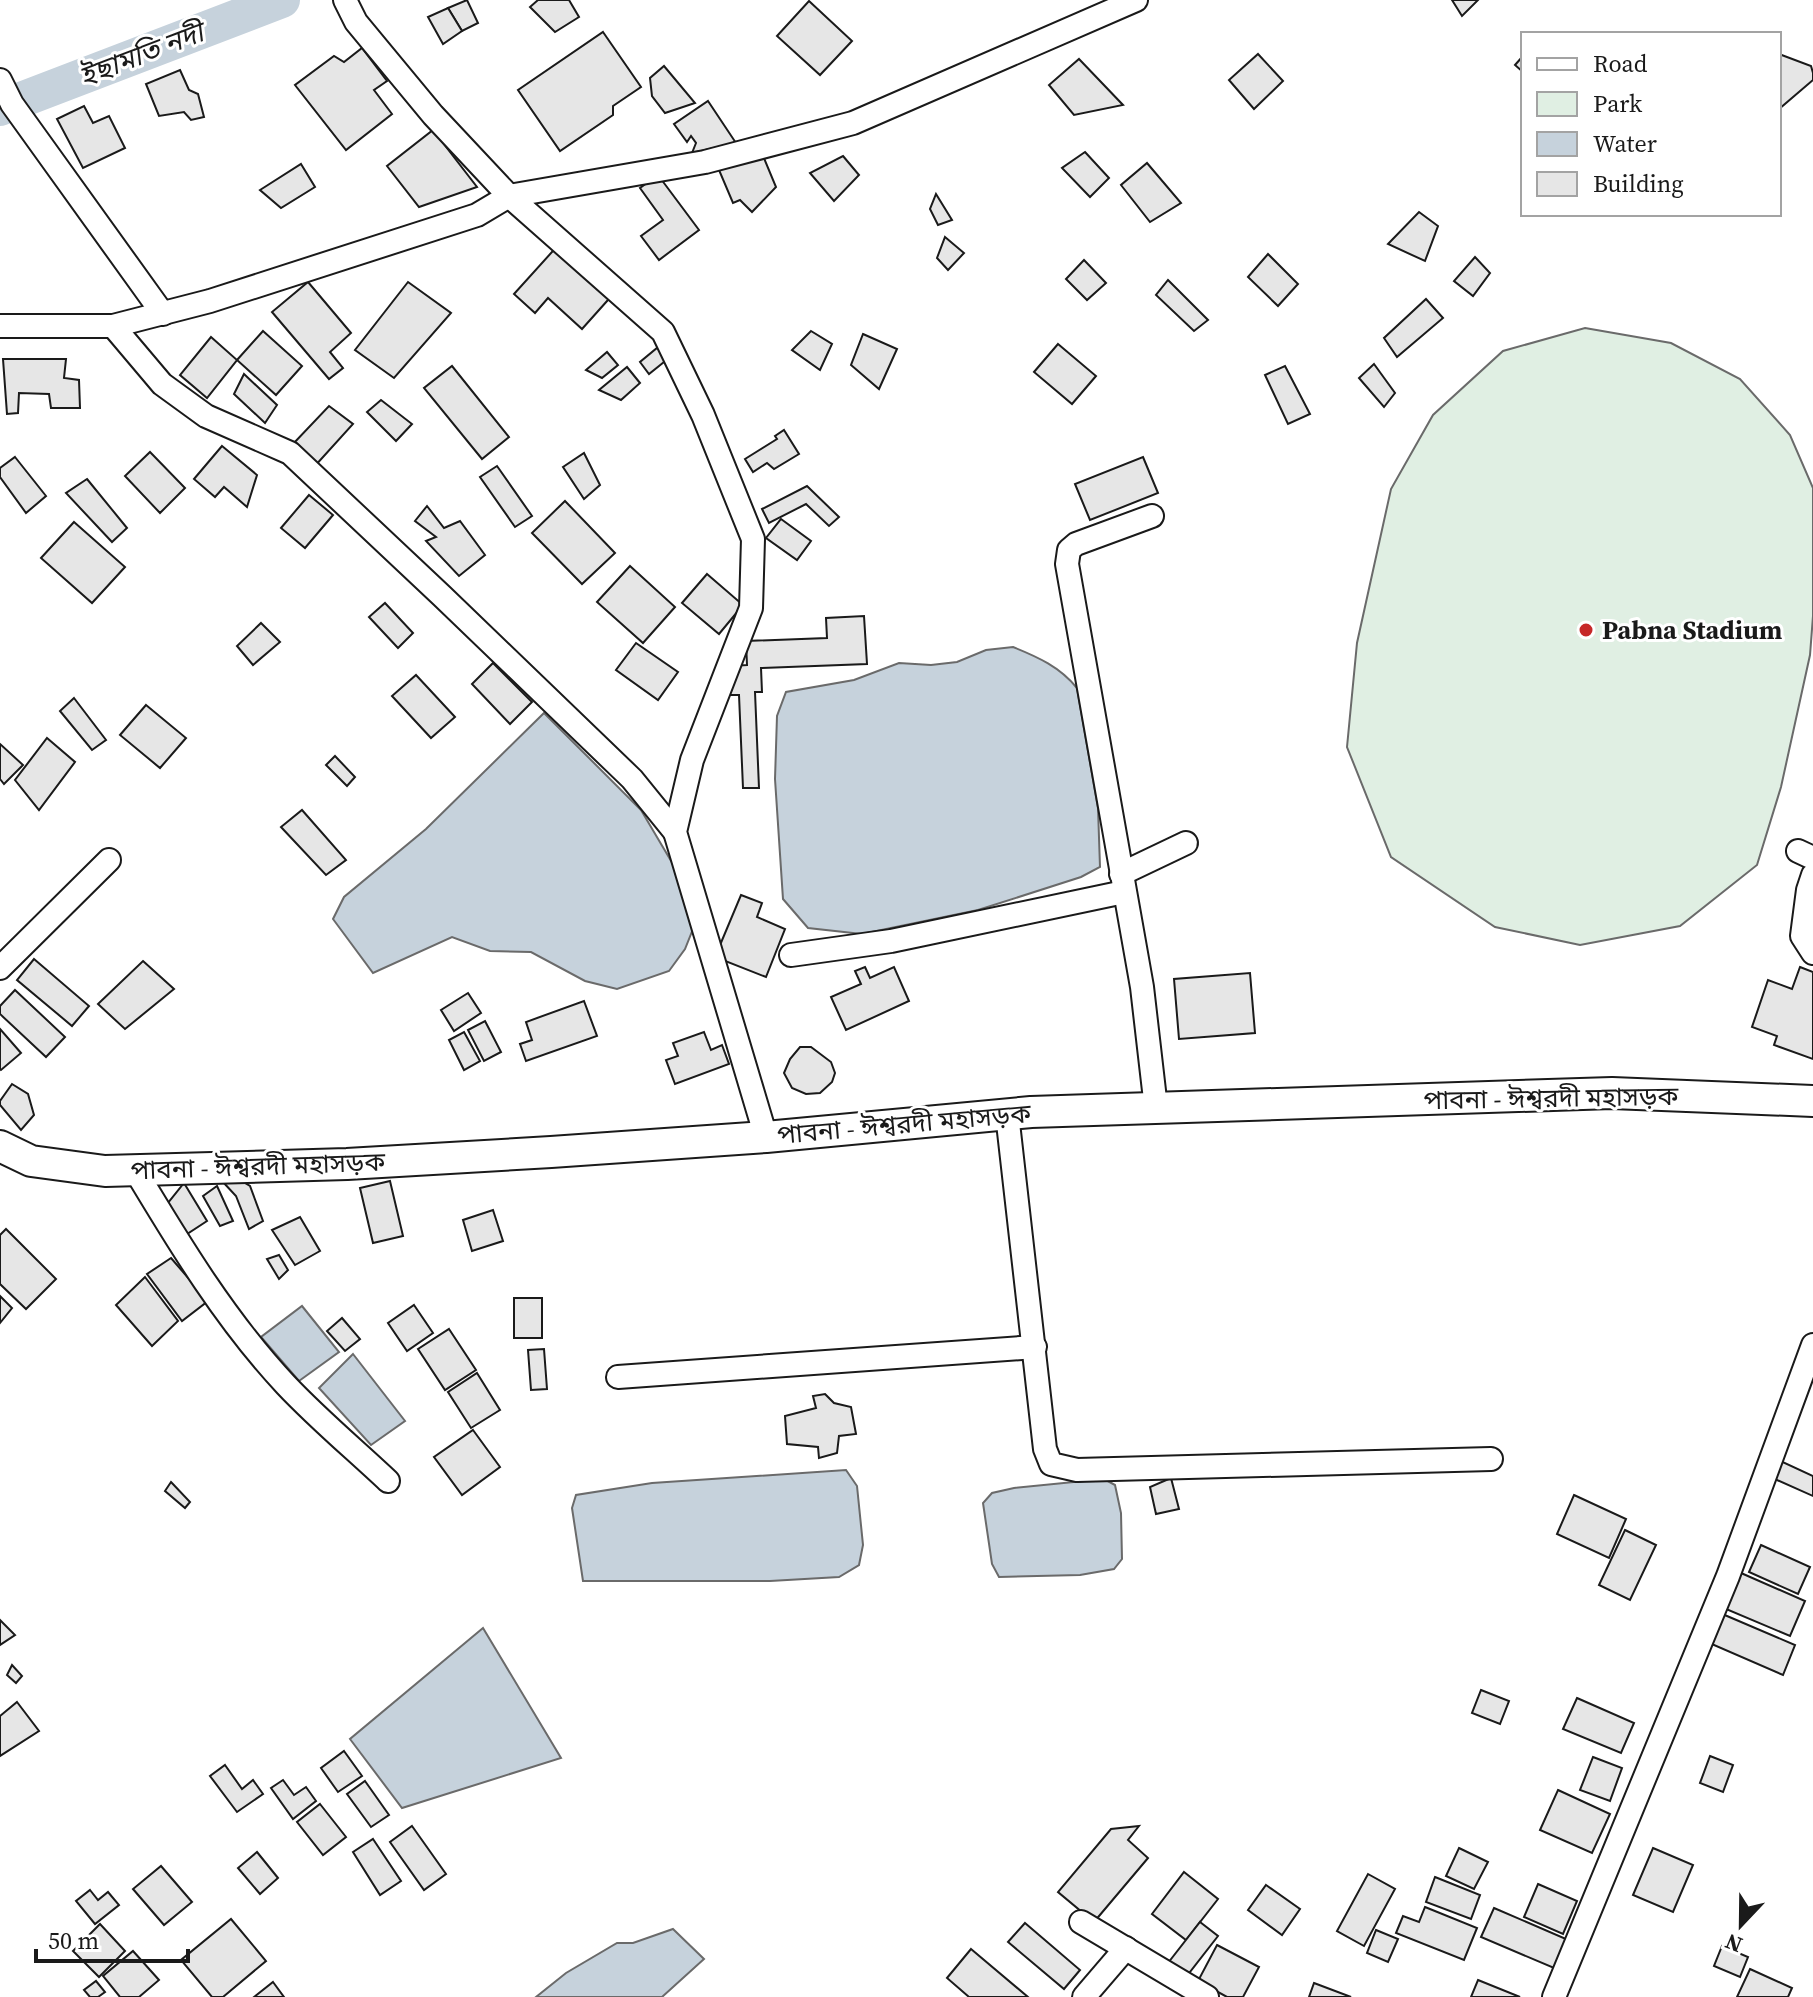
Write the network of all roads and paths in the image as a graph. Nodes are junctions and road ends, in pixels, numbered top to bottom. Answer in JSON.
{"nodes":[{"id":1,"x":345,"y":0,"type":"edge"},
{"id":2,"x":1136,"y":0,"type":"edge"},
{"id":3,"x":0,"y":80,"type":"edge"},
{"id":4,"x":509,"y":196,"type":"junction"},
{"id":5,"x":163,"y":314,"type":"junction"},
{"id":6,"x":0,"y":326,"type":"edge"},
{"id":7,"x":113,"y":326,"type":"junction"},
{"id":8,"x":1152,"y":516,"type":"dead end"},
{"id":9,"x":675,"y":832,"type":"junction"},
{"id":10,"x":1186,"y":843,"type":"dead end"},
{"id":11,"x":109,"y":860,"type":"dead end"},
{"id":12,"x":1813,"y":875,"type":"edge"},
{"id":13,"x":1123,"y":883,"type":"junction"},
{"id":14,"x":1813,"y":953,"type":"edge"},
{"id":15,"x":791,"y":955,"type":"dead end"},
{"id":16,"x":0,"y":968,"type":"edge"},
{"id":17,"x":1813,"y":1101,"type":"edge"},
{"id":18,"x":1156,"y":1108,"type":"junction"},
{"id":19,"x":1007,"y":1114,"type":"junction"},
{"id":20,"x":766,"y":1137,"type":"junction"},
{"id":21,"x":0,"y":1146,"type":"edge"},
{"id":22,"x":135,"y":1170,"type":"junction"},
{"id":23,"x":1813,"y":1345,"type":"edge"},
{"id":24,"x":1035,"y":1347,"type":"junction"},
{"id":25,"x":618,"y":1377,"type":"dead end"},
{"id":26,"x":1491,"y":1459,"type":"dead end"},
{"id":27,"x":388,"y":1481,"type":"dead end"},
{"id":28,"x":1081,"y":1922,"type":"dead end"},
{"id":29,"x":1126,"y":1948,"type":"junction"},
{"id":30,"x":1084,"y":1997,"type":"edge"},
{"id":31,"x":1207,"y":1997,"type":"edge"},
{"id":32,"x":1554,"y":1997,"type":"edge"}],
"edges":[{"from":1,"to":4,"type":"street"},
{"from":2,"to":4,"type":"street"},
{"from":3,"to":5,"type":"street"},
{"from":4,"to":5,"type":"street"},
{"from":4,"to":9,"type":"street"},
{"from":5,"to":7,"type":"street"},
{"from":6,"to":7,"type":"street"},
{"from":7,"to":9,"type":"street"},
{"from":8,"to":13,"type":"street"},
{"from":9,"to":20,"type":"street"},
{"from":10,"to":13,"type":"street"},
{"from":11,"to":16,"type":"street"},
{"from":12,"to":14,"type":"street"},
{"from":13,"to":15,"type":"street"},
{"from":13,"to":18,"type":"street"},
{"from":17,"to":18,"type":"main road","name":"পাবনা - ঈশ্বরদী মহাসড়ক"},
{"from":18,"to":19,"type":"main road","name":"পাবনা - ঈশ্বরদী মহাসড়ক"},
{"from":19,"to":20,"type":"main road","name":"পাবনা - ঈশ্বরদী মহাসড়ক"},
{"from":19,"to":24,"type":"street"},
{"from":20,"to":22,"type":"main road","name":"পাবনা - ঈশ্বরদী মহাসড়ক"},
{"from":21,"to":22,"type":"main road","name":"পাবনা - ঈশ্বরদী মহাসড়ক"},
{"from":22,"to":27,"type":"street"},
{"from":23,"to":32,"type":"street"},
{"from":24,"to":25,"type":"street"},
{"from":24,"to":26,"type":"street"},
{"from":28,"to":29,"type":"street"},
{"from":29,"to":30,"type":"street"},
{"from":29,"to":31,"type":"street"}]}
